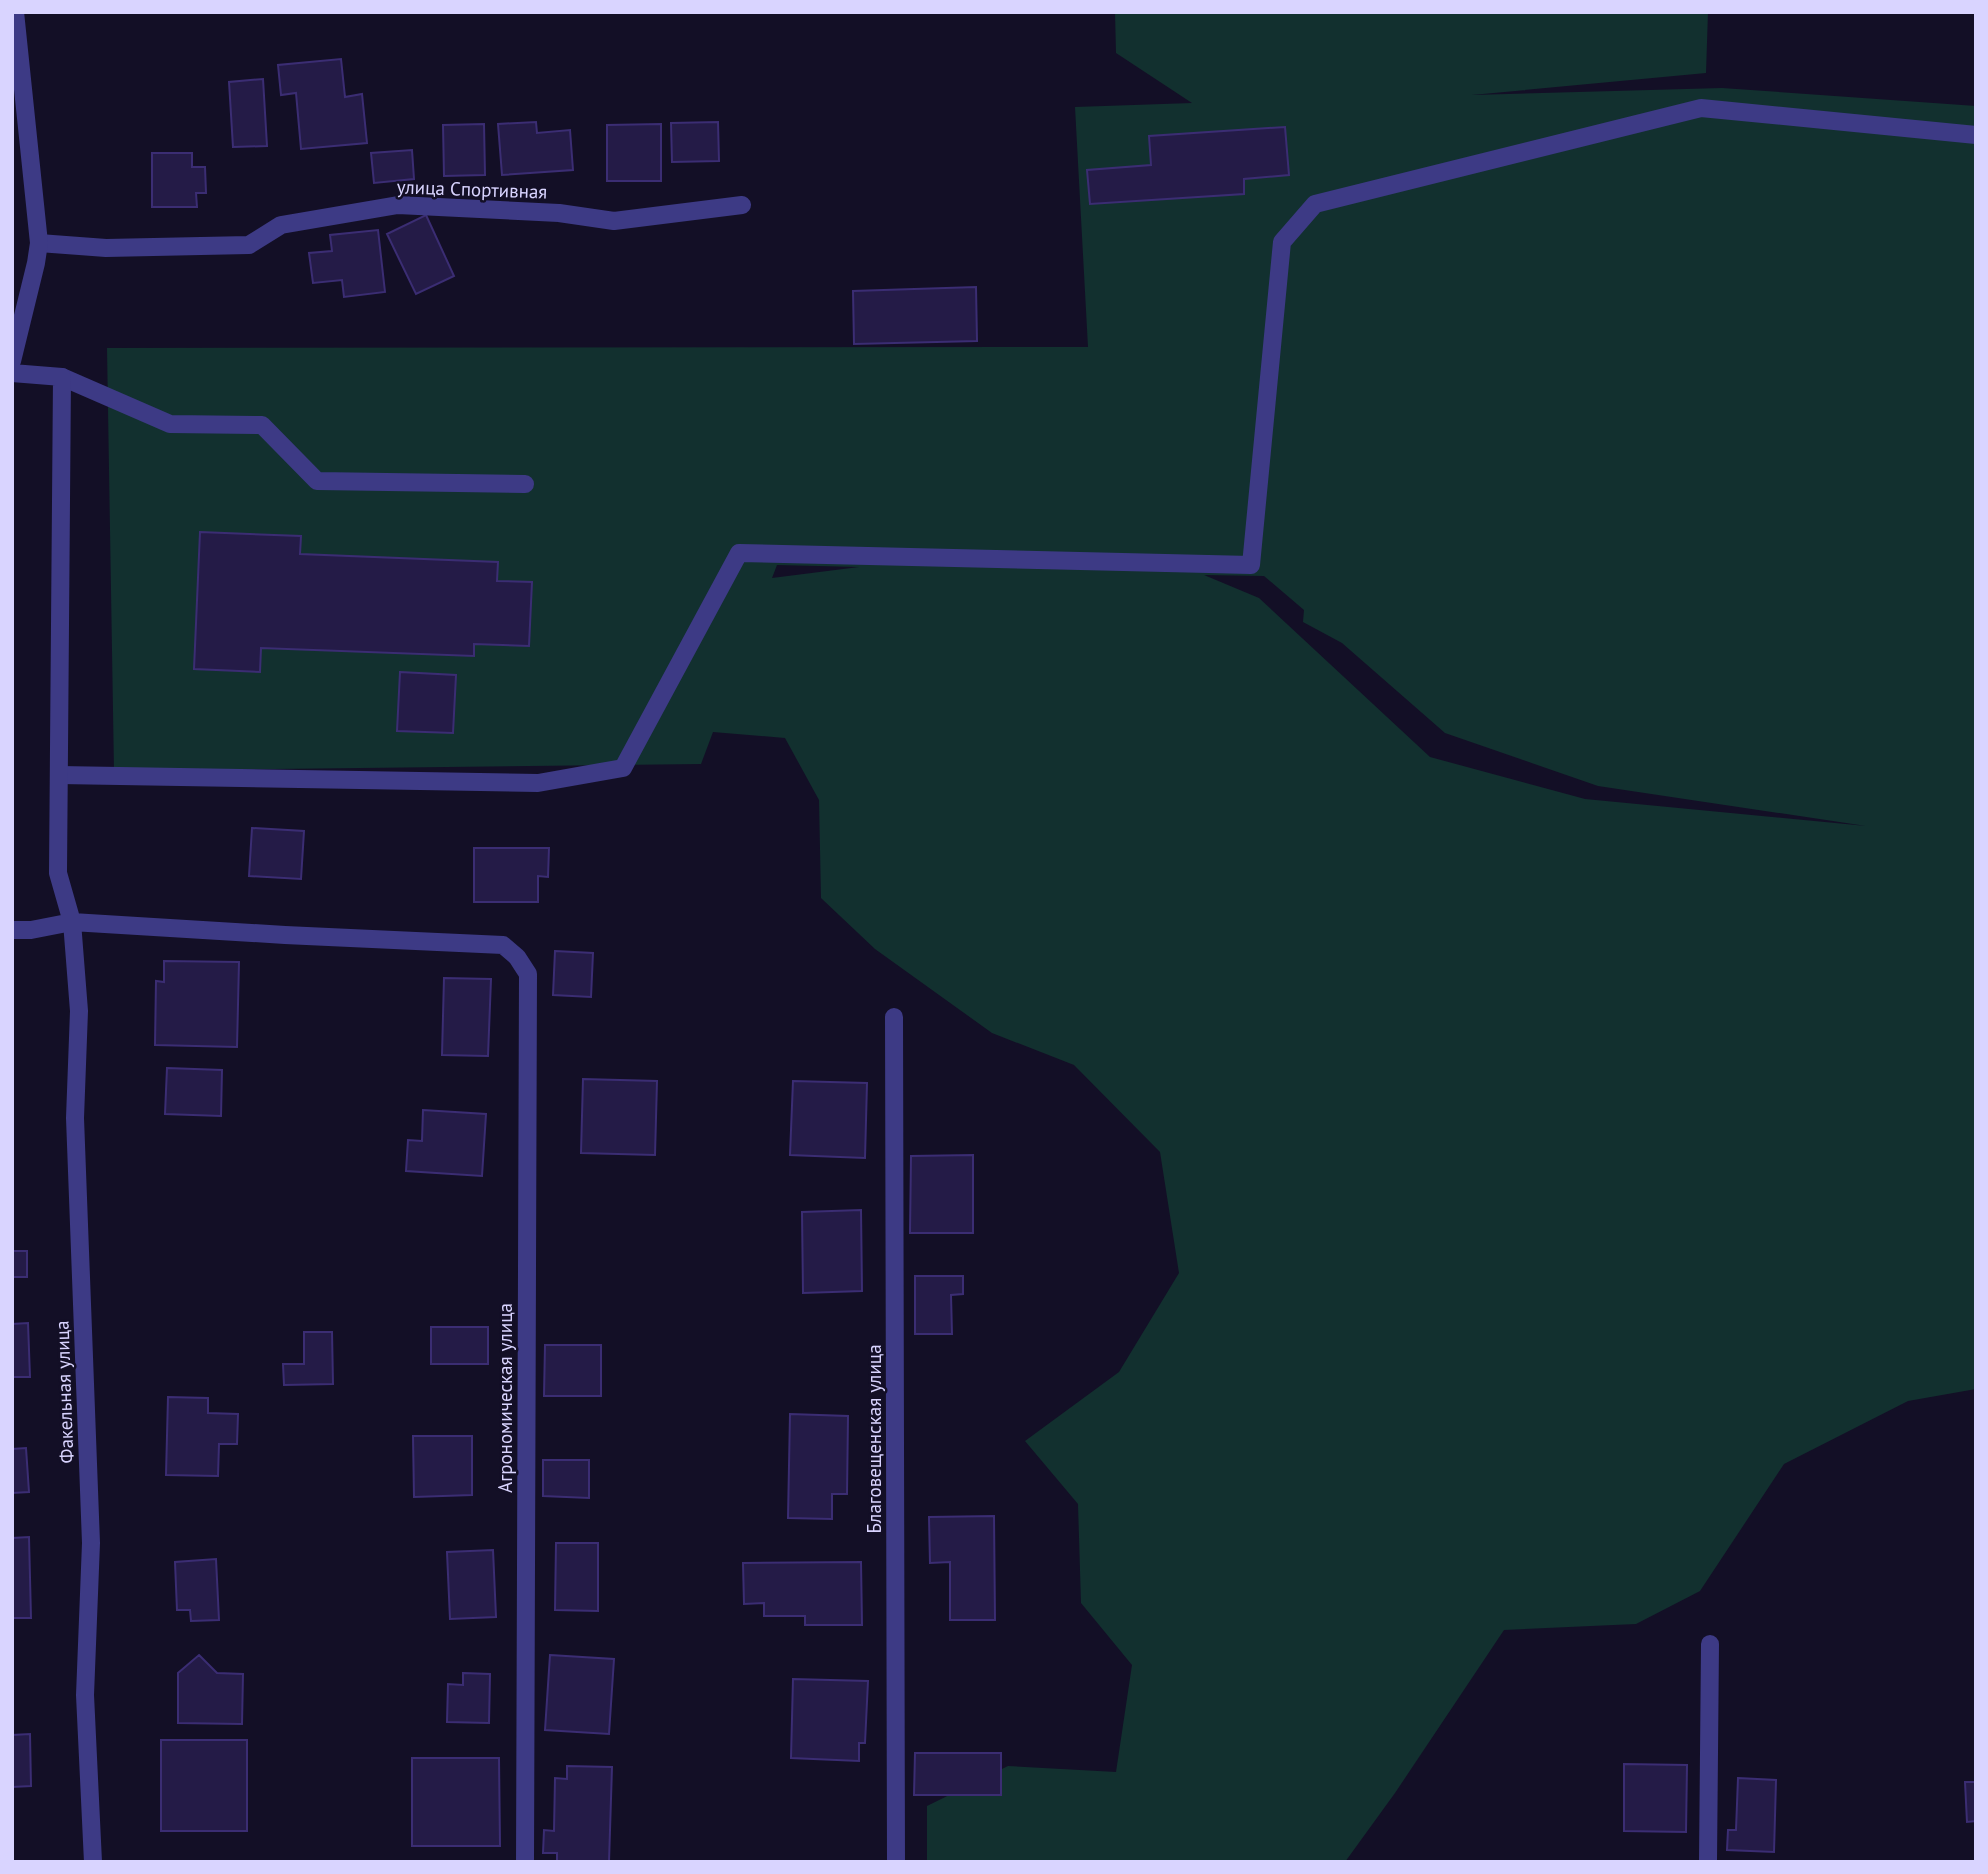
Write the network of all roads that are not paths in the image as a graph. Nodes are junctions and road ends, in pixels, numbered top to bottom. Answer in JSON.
{"nodes":[{"id":1,"x":15,"y":12,"type":"edge"},
{"id":2,"x":1976,"y":135,"type":"edge"},
{"id":3,"x":742,"y":205,"type":"dead end"},
{"id":4,"x":38,"y":243,"type":"junction"},
{"id":5,"x":12,"y":361,"type":"edge"},
{"id":6,"x":12,"y":373,"type":"edge"},
{"id":7,"x":62,"y":377,"type":"junction"},
{"id":8,"x":525,"y":484,"type":"dead end"},
{"id":9,"x":59,"y":775,"type":"junction"},
{"id":10,"x":72,"y":922,"type":"junction"},
{"id":11,"x":12,"y":930,"type":"edge"},
{"id":12,"x":894,"y":1017,"type":"dead end"},
{"id":13,"x":1710,"y":1644,"type":"dead end"},
{"id":14,"x":93,"y":1862,"type":"edge"},
{"id":15,"x":525,"y":1862,"type":"edge"},
{"id":16,"x":895,"y":1862,"type":"edge"},
{"id":17,"x":1708,"y":1862,"type":"edge"}],
"edges":[{"from":1,"to":4,"type":"street"},
{"from":2,"to":9,"type":"street"},
{"from":3,"to":4,"type":"street","name":"улица Спортивная"},
{"from":4,"to":5,"type":"street"},
{"from":6,"to":7,"type":"street"},
{"from":7,"to":8,"type":"street"},
{"from":7,"to":9,"type":"street","name":"Факельная улица"},
{"from":9,"to":10,"type":"street","name":"Факельная улица"},
{"from":10,"to":11,"type":"street"},
{"from":10,"to":14,"type":"street","name":"Факельная улица"},
{"from":10,"to":15,"type":"street","name":"Агрономическая улица"},
{"from":12,"to":16,"type":"street","name":"Благовещенская улица"},
{"from":13,"to":17,"type":"street"}]}
